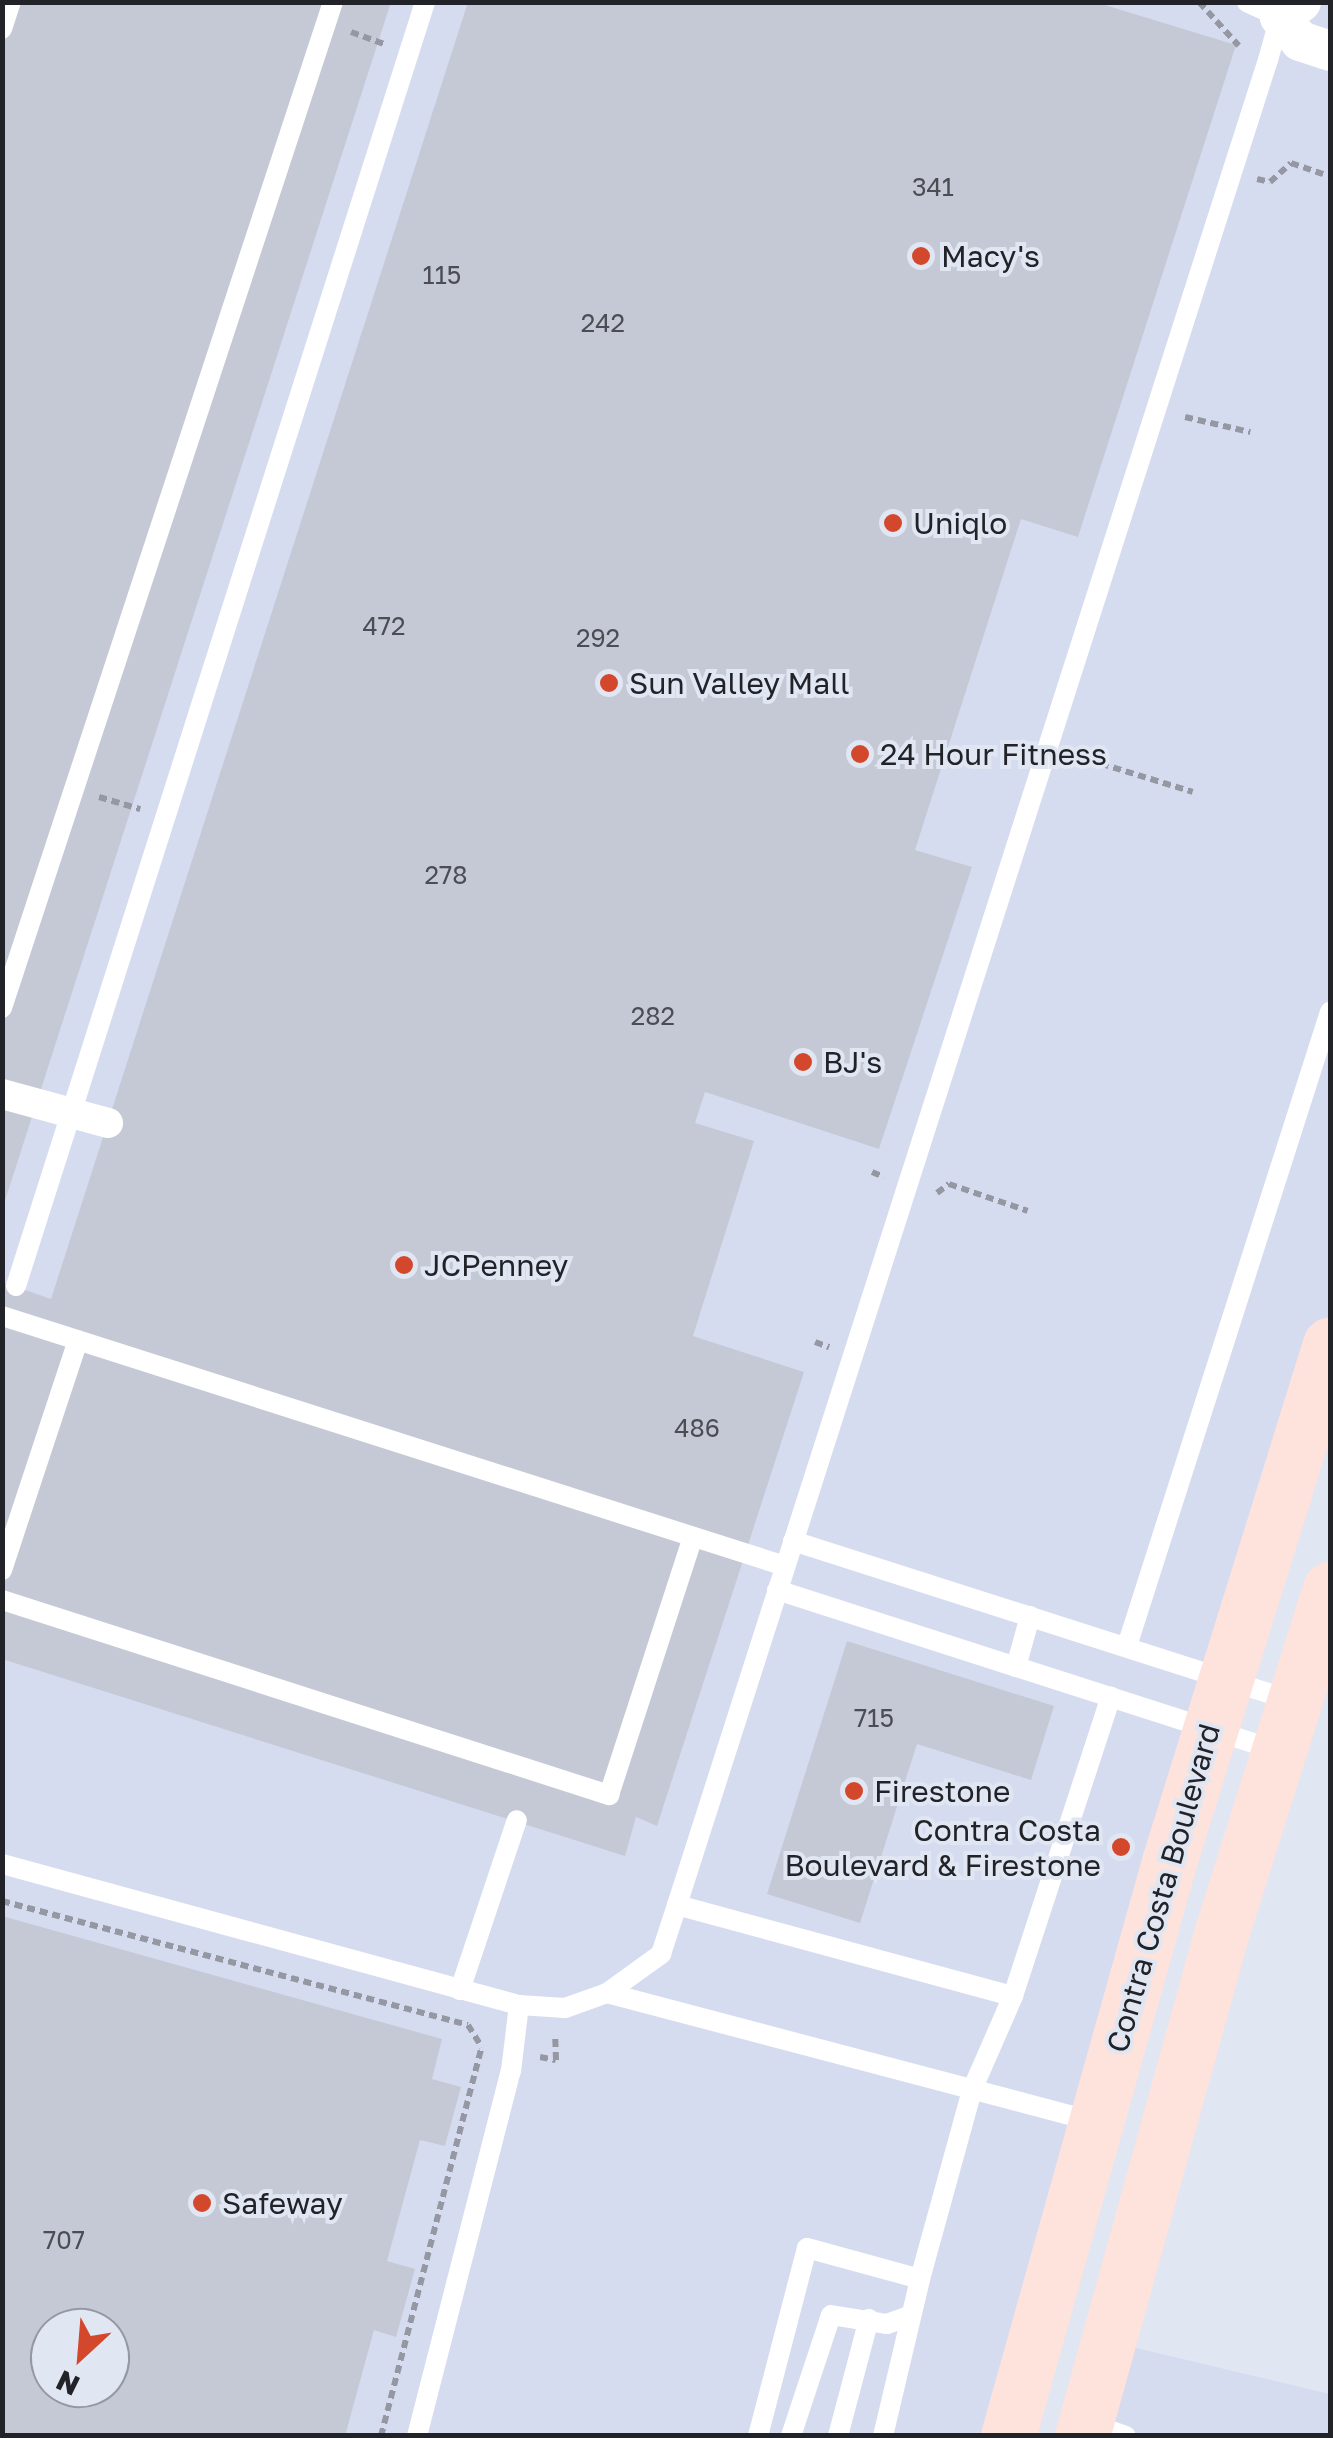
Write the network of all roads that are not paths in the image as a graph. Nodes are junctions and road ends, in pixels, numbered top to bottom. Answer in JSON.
{"nodes":[{"id":1,"x":11,"y":2,"type":"edge"},
{"id":2,"x":333,"y":2,"type":"edge"},
{"id":3,"x":425,"y":2,"type":"edge"},
{"id":4,"x":1276,"y":7,"type":"edge"},
{"id":5,"x":2,"y":29,"type":"edge"},
{"id":6,"x":1330,"y":51,"type":"edge"},
{"id":7,"x":2,"y":1008,"type":"edge"},
{"id":8,"x":1330,"y":1012,"type":"edge"},
{"id":9,"x":2,"y":1094,"type":"edge"},
{"id":10,"x":108,"y":1124,"type":"dead end"},
{"id":11,"x":16,"y":1286,"type":"dead end"},
{"id":12,"x":2,"y":1316,"type":"edge"},
{"id":13,"x":78,"y":1340,"type":"junction"},
{"id":14,"x":1330,"y":1344,"type":"edge"},
{"id":15,"x":694,"y":1537,"type":"junction"},
{"id":16,"x":793,"y":1541,"type":"junction"},
{"id":17,"x":7,"y":1544,"type":"edge"},
{"id":18,"x":785,"y":1566,"type":"junction"},
{"id":19,"x":2,"y":1570,"type":"edge"},
{"id":20,"x":777,"y":1590,"type":"junction"},
{"id":21,"x":1330,"y":1590,"type":"edge"},
{"id":22,"x":2,"y":1600,"type":"edge"},
{"id":23,"x":1030,"y":1616,"type":"junction"},
{"id":24,"x":1127,"y":1646,"type":"junction"},
{"id":25,"x":1016,"y":1667,"type":"junction"},
{"id":26,"x":1111,"y":1697,"type":"junction"},
{"id":27,"x":1217,"y":1704,"type":"junction"},
{"id":28,"x":1287,"y":1726,"type":"junction"},
{"id":29,"x":518,"y":1820,"type":"dead end"},
{"id":30,"x":2,"y":1864,"type":"edge"},
{"id":31,"x":677,"y":1904,"type":"junction"},
{"id":32,"x":460,"y":1990,"type":"junction"},
{"id":33,"x":608,"y":1993,"type":"junction"},
{"id":34,"x":1013,"y":1996,"type":"junction"},
{"id":35,"x":520,"y":2006,"type":"junction"},
{"id":36,"x":972,"y":2090,"type":"junction"},
{"id":37,"x":1094,"y":2121,"type":"junction"},
{"id":38,"x":920,"y":2279,"type":"junction"},
{"id":39,"x":909,"y":2316,"type":"junction"},
{"id":40,"x":868,"y":2319,"type":"junction"},
{"id":41,"x":1098,"y":2431,"type":"edge"},
{"id":42,"x":418,"y":2436,"type":"edge"},
{"id":43,"x":758,"y":2436,"type":"edge"},
{"id":44,"x":792,"y":2436,"type":"edge"},
{"id":45,"x":838,"y":2436,"type":"edge"},
{"id":46,"x":883,"y":2436,"type":"edge"},
{"id":47,"x":1008,"y":2436,"type":"edge"}],
"edges":[{"from":1,"to":5,"type":"lane"},
{"from":2,"to":7,"type":"lane"},
{"from":3,"to":11,"type":"lane"},
{"from":4,"to":6,"type":"street"},
{"from":4,"to":16,"type":"lane"},
{"from":8,"to":24,"type":"lane"},
{"from":9,"to":10,"type":"street"},
{"from":12,"to":13,"type":"lane"},
{"from":13,"to":15,"type":"lane"},
{"from":13,"to":17,"type":"lane"},
{"from":14,"to":27,"type":"main road","name":"Contra Costa Boulevard"},
{"from":15,"to":18,"type":"lane"},
{"from":15,"to":22,"type":"lane"},
{"from":16,"to":18,"type":"lane"},
{"from":16,"to":23,"type":"lane"},
{"from":17,"to":19,"type":"lane"},
{"from":18,"to":20,"type":"lane"},
{"from":20,"to":25,"type":"lane"},
{"from":20,"to":31,"type":"lane"},
{"from":21,"to":28,"type":"main road"},
{"from":23,"to":24,"type":"lane"},
{"from":23,"to":25,"type":"lane"},
{"from":24,"to":27,"type":"lane"},
{"from":25,"to":26,"type":"lane"},
{"from":26,"to":27,"type":"lane"},
{"from":26,"to":34,"type":"lane"},
{"from":27,"to":28,"type":"lane"},
{"from":27,"to":28,"type":"lane"},
{"from":27,"to":37,"type":"main road","name":"Contra Costa Boulevard"},
{"from":28,"to":41,"type":"main road"},
{"from":29,"to":32,"type":"lane"},
{"from":30,"to":32,"type":"lane"},
{"from":31,"to":33,"type":"lane"},
{"from":31,"to":34,"type":"lane"},
{"from":32,"to":35,"type":"lane"},
{"from":33,"to":35,"type":"lane"},
{"from":33,"to":36,"type":"lane"},
{"from":34,"to":36,"type":"lane"},
{"from":35,"to":42,"type":"lane"},
{"from":36,"to":37,"type":"lane"},
{"from":36,"to":38,"type":"lane"},
{"from":37,"to":47,"type":"main road","name":"Contra Costa Boulevard"},
{"from":38,"to":39,"type":"lane"},
{"from":38,"to":43,"type":"lane"},
{"from":39,"to":40,"type":"lane"},
{"from":39,"to":46,"type":"lane"},
{"from":40,"to":44,"type":"lane"},
{"from":40,"to":45,"type":"lane"}]}
